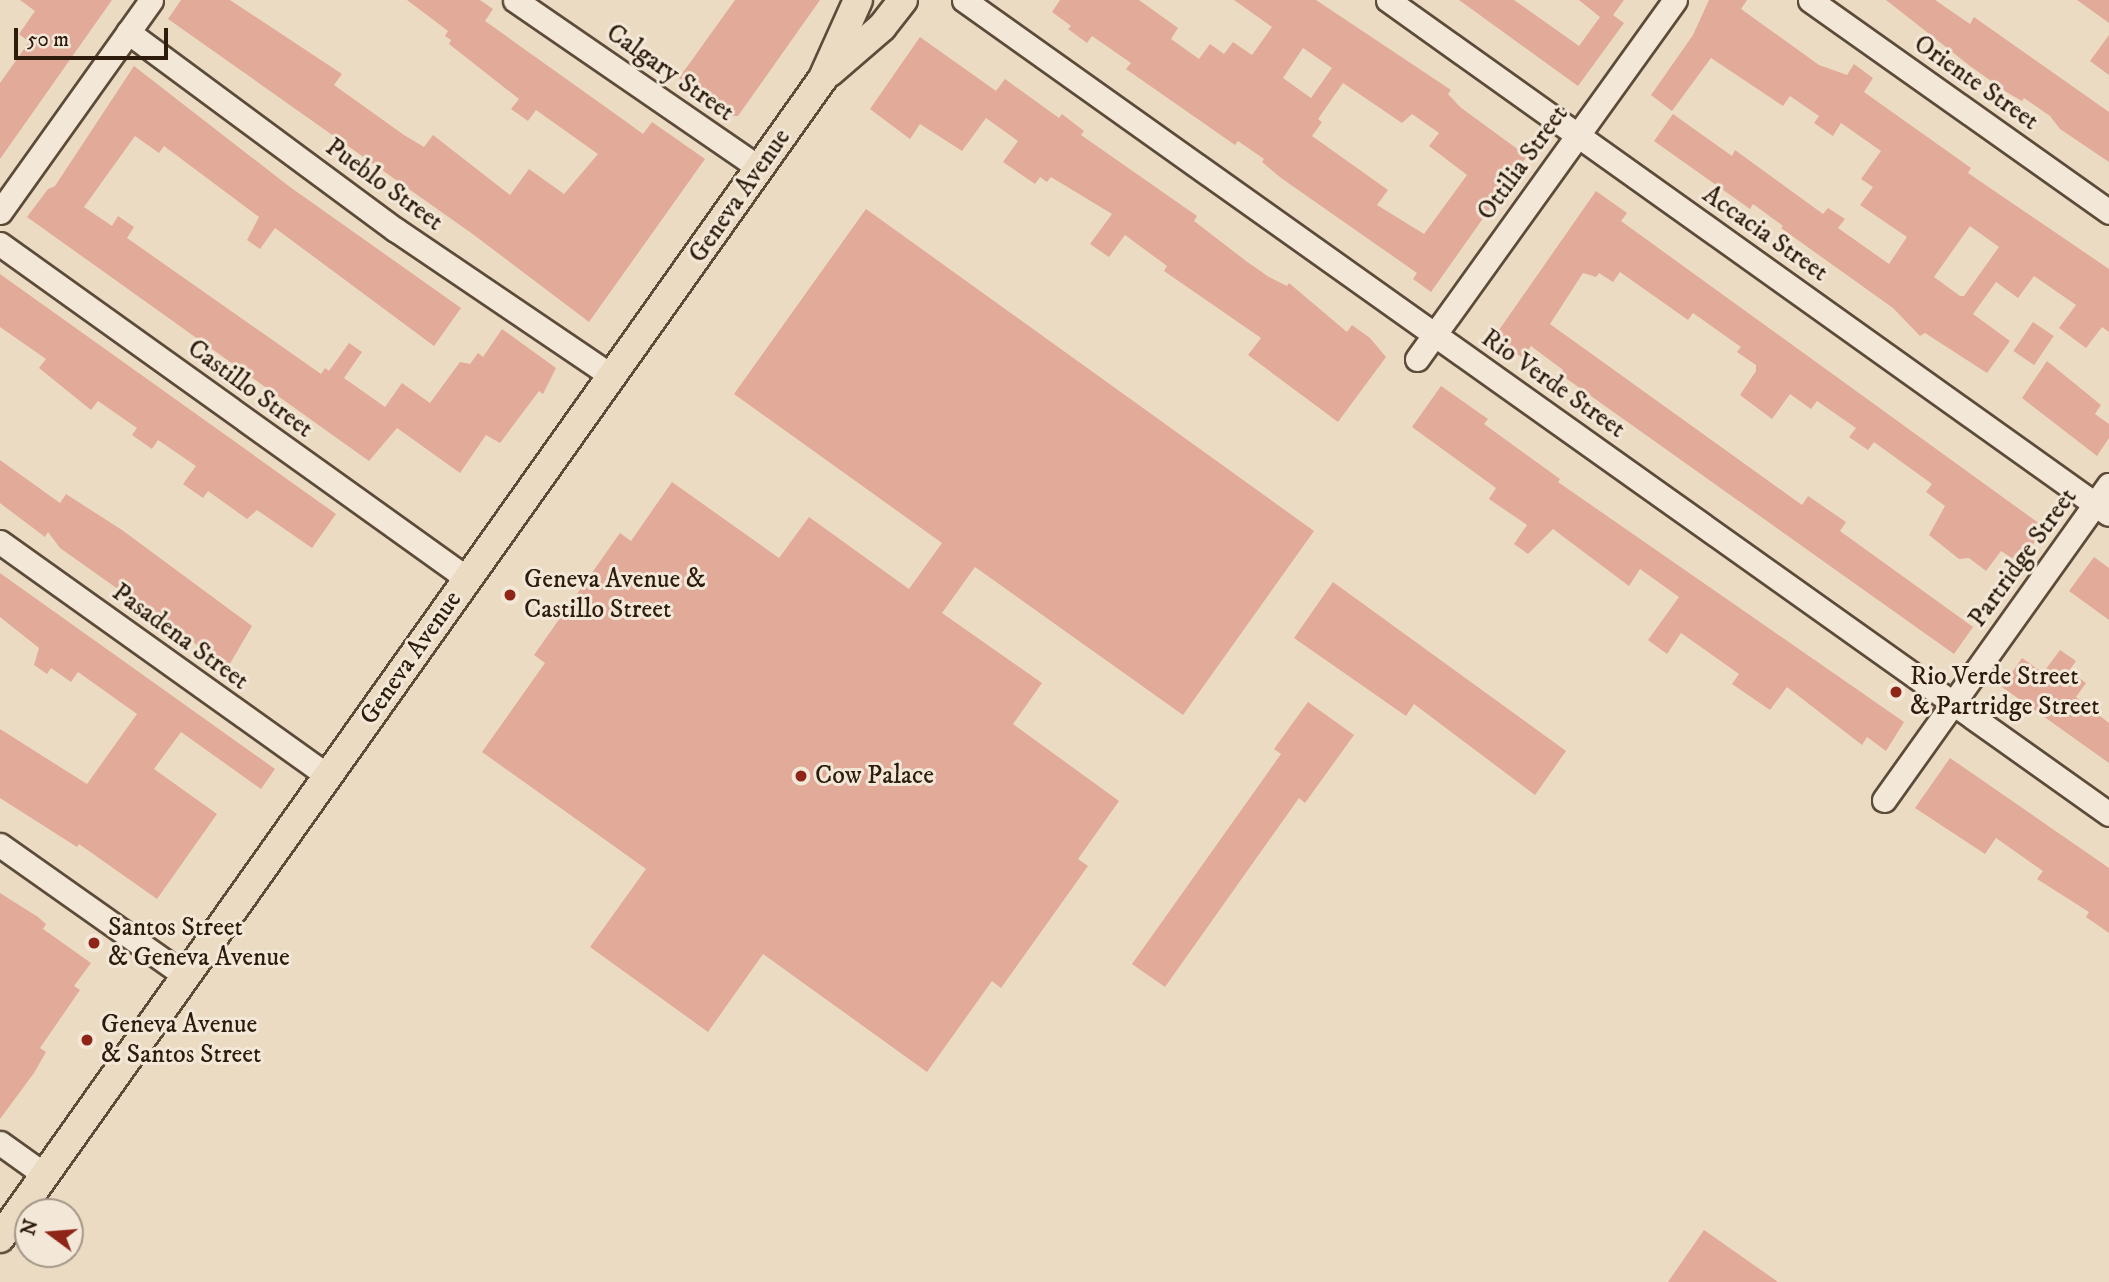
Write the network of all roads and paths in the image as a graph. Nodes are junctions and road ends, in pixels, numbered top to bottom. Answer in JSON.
{"nodes":[{"id":1,"x":151,"y":0,"type":"edge"},
{"id":2,"x":515,"y":0,"type":"edge"},
{"id":3,"x":858,"y":0,"type":"edge"},
{"id":4,"x":904,"y":0,"type":"edge"},
{"id":5,"x":964,"y":0,"type":"edge"},
{"id":6,"x":1388,"y":0,"type":"edge"},
{"id":7,"x":1675,"y":0,"type":"edge"},
{"id":8,"x":1810,"y":0,"type":"edge"},
{"id":9,"x":128,"y":32,"type":"junction"},
{"id":10,"x":823,"y":78,"type":"junction"},
{"id":11,"x":1578,"y":135,"type":"junction"},
{"id":12,"x":759,"y":168,"type":"junction"},
{"id":13,"x":0,"y":212,"type":"edge"},
{"id":14,"x":2109,"y":212,"type":"edge"},
{"id":15,"x":0,"y":244,"type":"edge"},
{"id":16,"x":1435,"y":335,"type":"junction"},
{"id":17,"x":1417,"y":359,"type":"dead end"},
{"id":18,"x":612,"y":376,"type":"junction"},
{"id":19,"x":2109,"y":485,"type":"edge"},
{"id":20,"x":2102,"y":509,"type":"edge"},
{"id":21,"x":0,"y":542,"type":"edge"},
{"id":22,"x":468,"y":579,"type":"junction"},
{"id":23,"x":1953,"y":703,"type":"junction"},
{"id":24,"x":328,"y":776,"type":"junction"},
{"id":25,"x":1884,"y":800,"type":"dead end"},
{"id":26,"x":2109,"y":814,"type":"edge"},
{"id":27,"x":0,"y":845,"type":"edge"},
{"id":28,"x":186,"y":976,"type":"junction"},
{"id":29,"x":0,"y":1143,"type":"edge"},
{"id":30,"x":45,"y":1175,"type":"junction"},
{"id":31,"x":0,"y":1238,"type":"edge"}],
"edges":[{"from":1,"to":9,"type":"street"},
{"from":2,"to":12,"type":"street","name":"Calgary Street"},
{"from":3,"to":10,"type":"main road","name":"Geneva Avenue"},
{"from":4,"to":10,"type":"main road","name":"Geneva Avenue"},
{"from":5,"to":16,"type":"street","name":"Rio Verde Street"},
{"from":6,"to":11,"type":"street","name":"Accacia Street"},
{"from":7,"to":11,"type":"street","name":"Ottilia Street"},
{"from":8,"to":14,"type":"street","name":"Oriente Street"},
{"from":9,"to":13,"type":"street"},
{"from":9,"to":18,"type":"street","name":"Pueblo Street"},
{"from":10,"to":12,"type":"main road","name":"Geneva Avenue"},
{"from":11,"to":16,"type":"street","name":"Ottilia Street"},
{"from":11,"to":20,"type":"street","name":"Accacia Street"},
{"from":12,"to":18,"type":"main road","name":"Geneva Avenue"},
{"from":15,"to":22,"type":"street","name":"Castillo Street"},
{"from":16,"to":17,"type":"street","name":"Ottilia Street"},
{"from":16,"to":23,"type":"street","name":"Rio Verde Street"},
{"from":18,"to":22,"type":"main road","name":"Geneva Avenue"},
{"from":19,"to":20,"type":"street","name":"Partridge Street"},
{"from":20,"to":23,"type":"street","name":"Partridge Street"},
{"from":21,"to":24,"type":"street","name":"Pasadena Street"},
{"from":22,"to":24,"type":"main road","name":"Geneva Avenue"},
{"from":23,"to":25,"type":"street","name":"Partridge Street"},
{"from":23,"to":26,"type":"street","name":"Rio Verde Street"},
{"from":24,"to":28,"type":"main road","name":"Geneva Avenue"},
{"from":27,"to":28,"type":"street"},
{"from":28,"to":30,"type":"main road","name":"Geneva Avenue"},
{"from":29,"to":30,"type":"street"},
{"from":30,"to":31,"type":"main road","name":"Geneva Avenue"}]}
